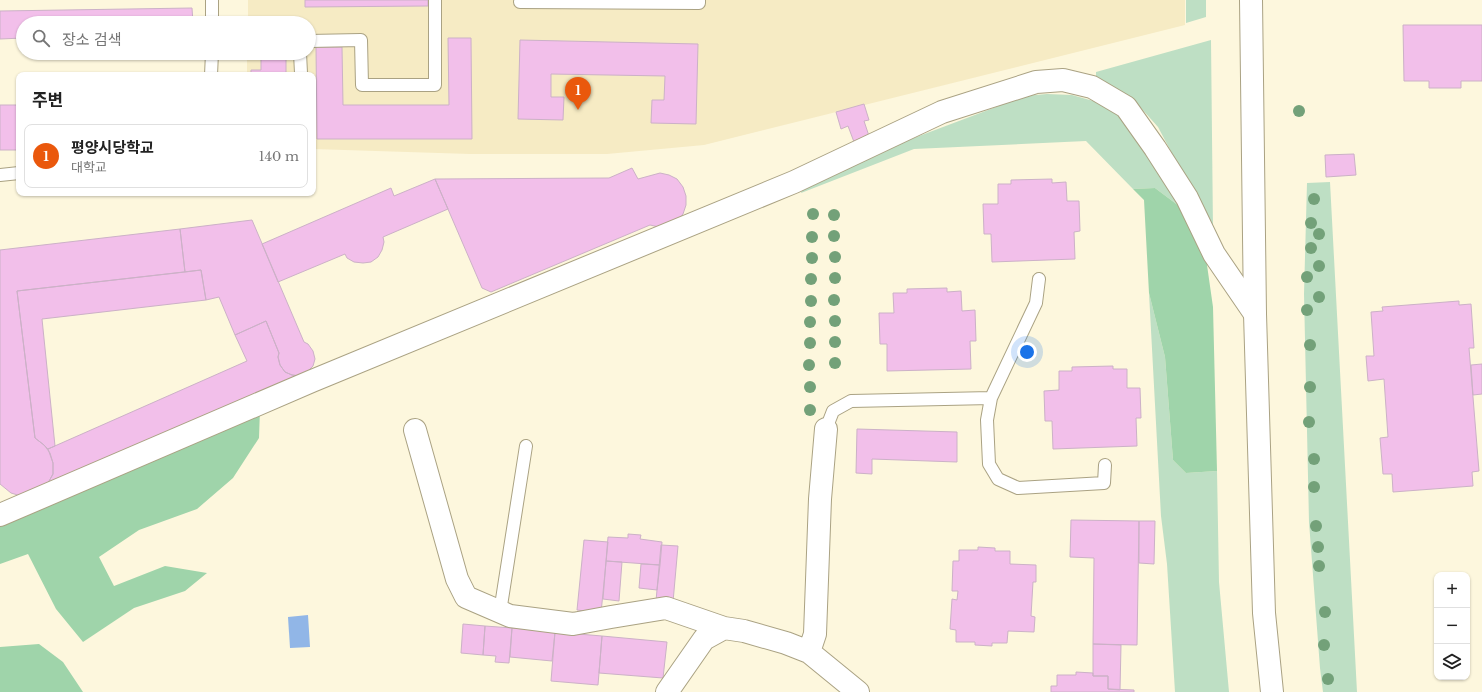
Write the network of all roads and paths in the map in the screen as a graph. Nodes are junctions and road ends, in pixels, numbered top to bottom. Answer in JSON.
{"nodes":[{"id":1,"x":212,"y":0,"type":"edge"},
{"id":2,"x":435,"y":0,"type":"edge"},
{"id":3,"x":699,"y":0,"type":"edge"},
{"id":4,"x":1251,"y":0,"type":"edge"},
{"id":5,"x":612,"y":1,"type":"edge"},
{"id":6,"x":520,"y":2,"type":"dead end"},
{"id":7,"x":212,"y":16,"type":"edge"},
{"id":8,"x":316,"y":41,"type":"edge"},
{"id":9,"x":212,"y":60,"type":"edge"},
{"id":10,"x":300,"y":60,"type":"edge"},
{"id":11,"x":212,"y":72,"type":"edge"},
{"id":12,"x":301,"y":72,"type":"edge"},
{"id":13,"x":16,"y":174,"type":"edge"},
{"id":14,"x":0,"y":175,"type":"edge"},
{"id":15,"x":1039,"y":280,"type":"dead end"},
{"id":16,"x":1255,"y":314,"type":"junction"},
{"id":17,"x":991,"y":398,"type":"junction"},
{"id":18,"x":826,"y":429,"type":"joint"},
{"id":19,"x":416,"y":430,"type":"dead end"},
{"id":20,"x":526,"y":446,"type":"dead end"},
{"id":21,"x":1105,"y":465,"type":"dead end"},
{"id":22,"x":0,"y":515,"type":"edge"},
{"id":23,"x":500,"y":612,"type":"junction"},
{"id":24,"x":724,"y":628,"type":"junction"},
{"id":25,"x":809,"y":652,"type":"junction"},
{"id":26,"x":667,"y":692,"type":"edge"},
{"id":27,"x":858,"y":692,"type":"edge"},
{"id":28,"x":1272,"y":692,"type":"edge"}],
"edges":[{"from":1,"to":7,"type":"lane"},
{"from":2,"to":8,"type":"lane"},
{"from":3,"to":5,"type":"lane"},
{"from":4,"to":16,"type":"street"},
{"from":5,"to":6,"type":"lane"},
{"from":9,"to":11,"type":"lane"},
{"from":10,"to":12,"type":"lane"},
{"from":13,"to":14,"type":"lane"},
{"from":15,"to":17,"type":"lane"},
{"from":16,"to":22,"type":"street"},
{"from":16,"to":28,"type":"street"},
{"from":17,"to":18,"type":"lane"},
{"from":17,"to":21,"type":"lane"},
{"from":18,"to":25,"type":"street"},
{"from":19,"to":23,"type":"street"},
{"from":20,"to":23,"type":"lane"},
{"from":23,"to":24,"type":"street"},
{"from":24,"to":25,"type":"street"},
{"from":24,"to":26,"type":"street"},
{"from":25,"to":27,"type":"street"}]}
